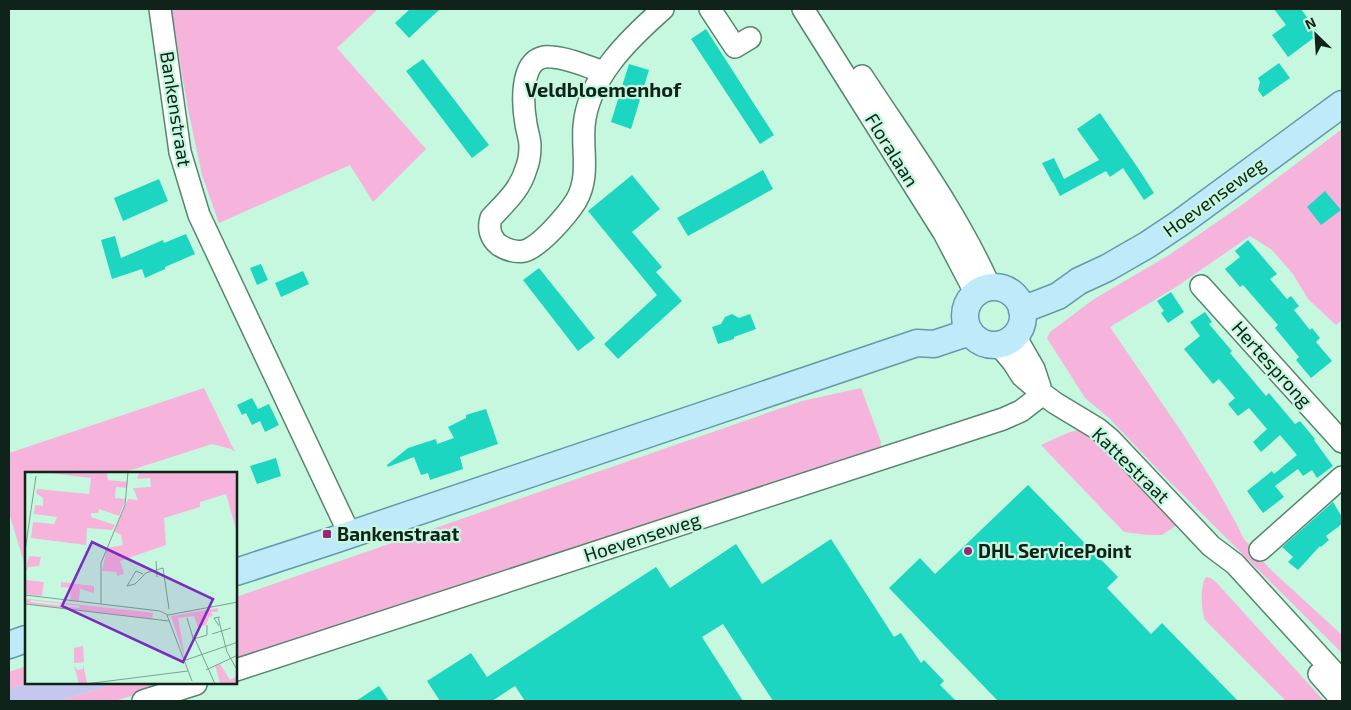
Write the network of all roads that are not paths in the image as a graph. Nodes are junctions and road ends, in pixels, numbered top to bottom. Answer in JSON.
{"nodes":[{"id":1,"x":160,"y":9,"type":"edge"},
{"id":2,"x":663,"y":9,"type":"edge"},
{"id":3,"x":710,"y":9,"type":"edge"},
{"id":4,"x":803,"y":9,"type":"edge"},
{"id":5,"x":818,"y":9,"type":"edge"},
{"id":6,"x":750,"y":38,"type":"dead end"},
{"id":7,"x":604,"y":72,"type":"junction"},
{"id":8,"x":1342,"y":104,"type":"edge"},
{"id":9,"x":1201,"y":286,"type":"dead end"},
{"id":10,"x":983,"y":291,"type":"junction"},
{"id":11,"x":1019,"y":304,"type":"junction"},
{"id":12,"x":968,"y":325,"type":"junction"},
{"id":13,"x":1006,"y":340,"type":"junction"},
{"id":14,"x":1043,"y":394,"type":"junction"},
{"id":15,"x":1342,"y":442,"type":"edge"},
{"id":16,"x":1342,"y":477,"type":"edge"},
{"id":17,"x":350,"y":535,"type":"junction"},
{"id":18,"x":1260,"y":550,"type":"dead end"},
{"id":19,"x":238,"y":571,"type":"edge"},
{"id":20,"x":25,"y":639,"type":"edge"},
{"id":21,"x":9,"y":645,"type":"edge"},
{"id":22,"x":238,"y":669,"type":"edge"},
{"id":23,"x":193,"y":685,"type":"edge"},
{"id":24,"x":1342,"y":694,"type":"edge"},
{"id":25,"x":143,"y":701,"type":"edge"}],
"edges":[{"from":1,"to":17,"type":"street","name":"Bankenstraat"},
{"from":2,"to":7,"type":"street"},
{"from":3,"to":6,"type":"street"},
{"from":4,"to":10,"type":"street","name":"Floralaan"},
{"from":5,"to":10,"type":"street","name":"Floralaan"},
{"from":7,"to":7,"type":"street"},
{"from":8,"to":11,"type":"main road","name":"Hoevenseweg"},
{"from":9,"to":15,"type":"street","name":"Hertesprong"},
{"from":10,"to":11,"type":"main road"},
{"from":10,"to":12,"type":"main road"},
{"from":11,"to":13,"type":"main road"},
{"from":12,"to":13,"type":"main road"},
{"from":12,"to":17,"type":"main road"},
{"from":13,"to":14,"type":"street","name":"Kattestraat"},
{"from":14,"to":22,"type":"street","name":"Hoevenseweg"},
{"from":14,"to":24,"type":"street","name":"Kattestraat"},
{"from":16,"to":18,"type":"street"},
{"from":17,"to":19,"type":"main road"},
{"from":20,"to":21,"type":"main road"},
{"from":23,"to":25,"type":"street"}]}
